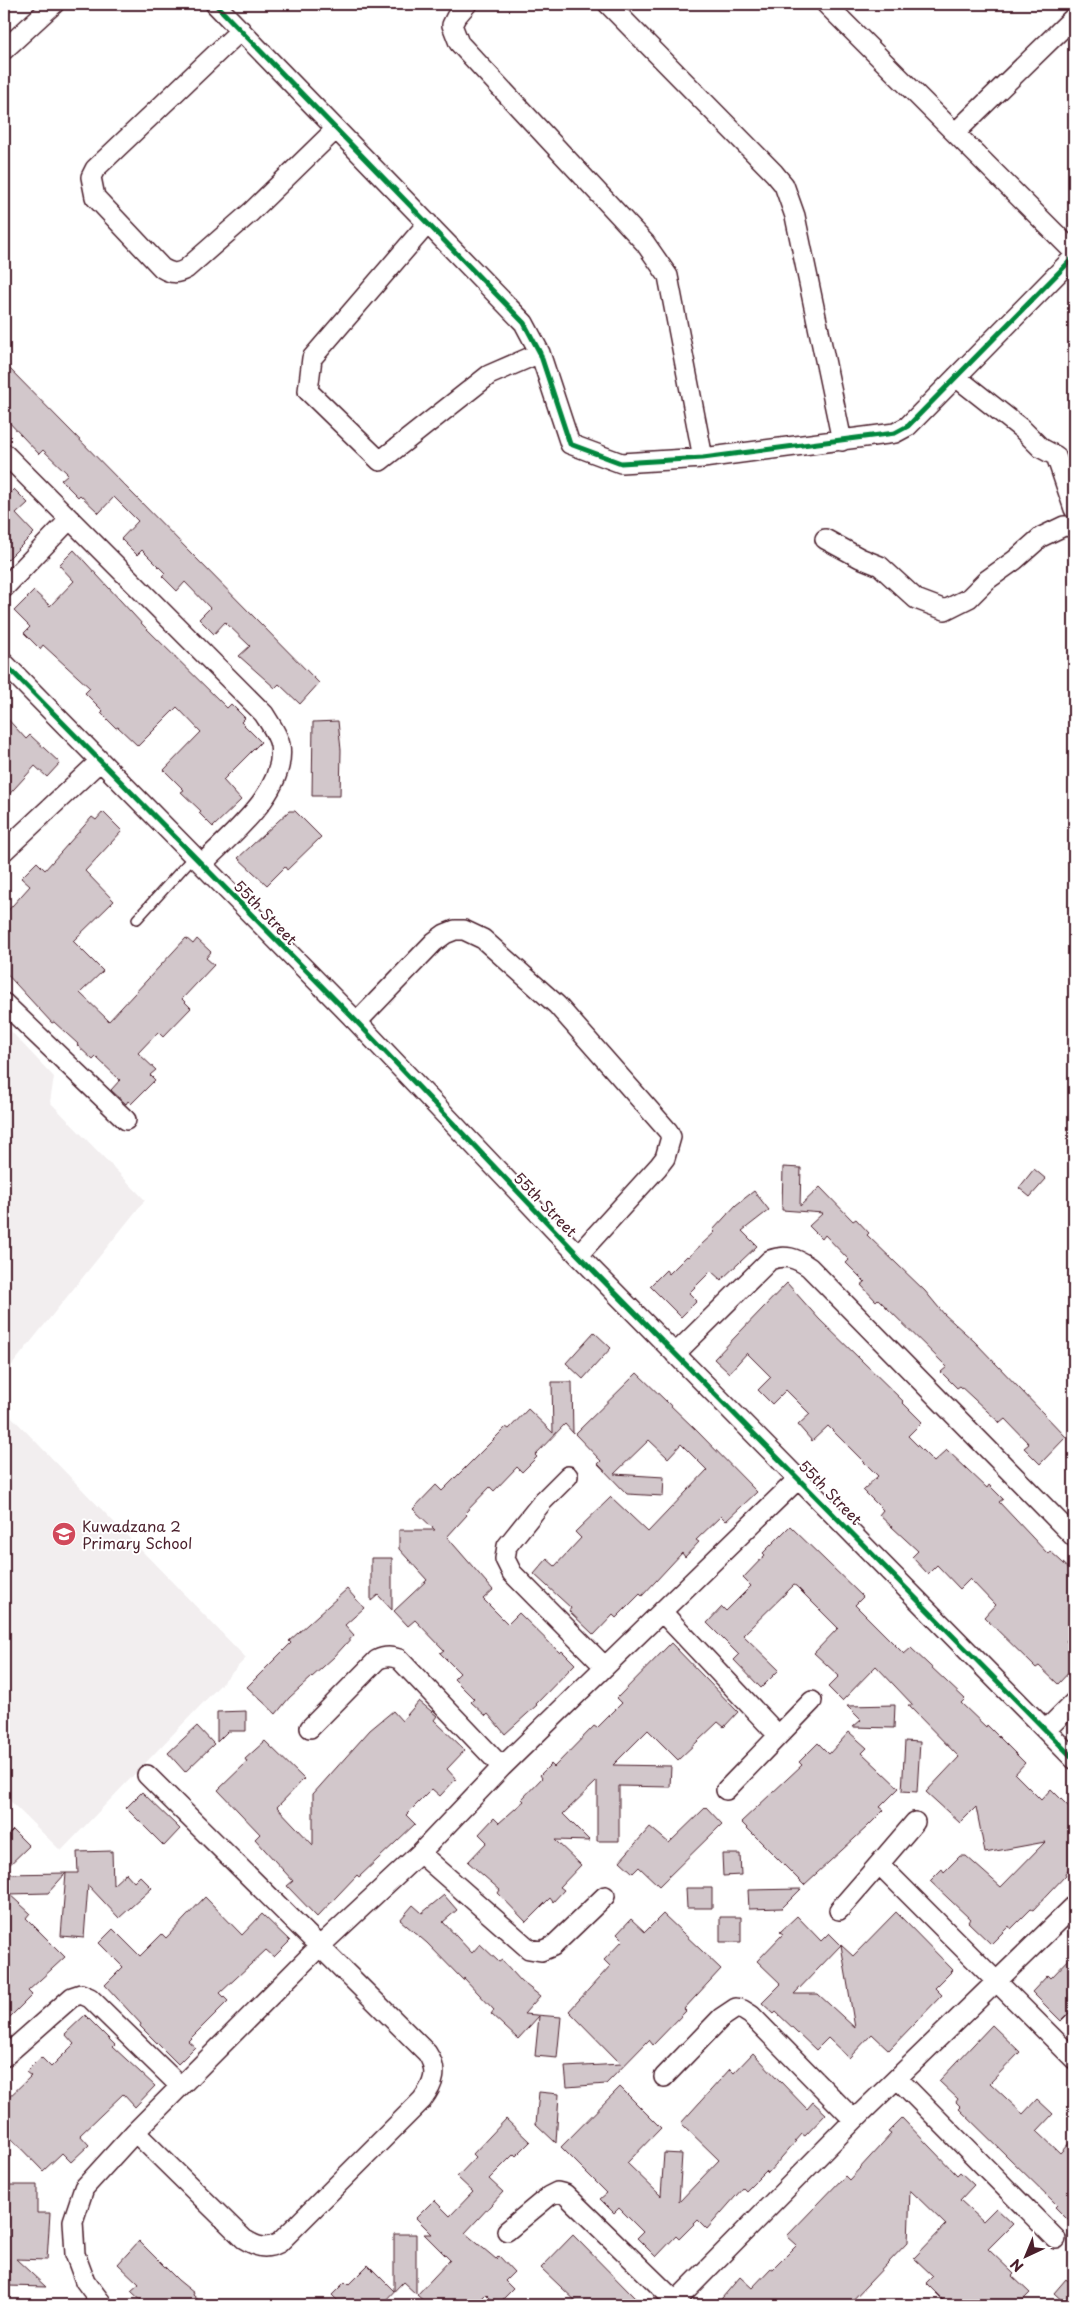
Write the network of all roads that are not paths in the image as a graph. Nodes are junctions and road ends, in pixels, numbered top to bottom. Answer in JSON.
{"nodes":[{"id":1,"x":54,"y":4,"type":"edge"},
{"id":2,"x":215,"y":4,"type":"edge"},
{"id":3,"x":467,"y":4,"type":"edge"},
{"id":4,"x":608,"y":4,"type":"edge"},
{"id":5,"x":826,"y":4,"type":"edge"},
{"id":6,"x":1064,"y":4,"type":"edge"},
{"id":7,"x":1074,"y":13,"type":"edge"},
{"id":8,"x":1074,"y":17,"type":"edge"},
{"id":9,"x":241,"y":30,"type":"junction"},
{"id":10,"x":4,"y":50,"type":"edge"},
{"id":11,"x":336,"y":128,"type":"junction"},
{"id":12,"x":956,"y":132,"type":"junction"},
{"id":13,"x":428,"y":223,"type":"junction"},
{"id":14,"x":1074,"y":252,"type":"edge"},
{"id":15,"x":1074,"y":256,"type":"edge"},
{"id":16,"x":540,"y":353,"type":"junction"},
{"id":17,"x":956,"y":376,"type":"junction"},
{"id":18,"x":842,"y":441,"type":"junction"},
{"id":19,"x":4,"y":454,"type":"edge"},
{"id":20,"x":703,"y":458,"type":"junction"},
{"id":21,"x":1074,"y":509,"type":"edge"},
{"id":22,"x":70,"y":518,"type":"junction"},
{"id":23,"x":1074,"y":527,"type":"edge"},
{"id":24,"x":825,"y":539,"type":"dead end"},
{"id":25,"x":4,"y":588,"type":"edge"},
{"id":26,"x":4,"y":663,"type":"edge"},
{"id":27,"x":100,"y":761,"type":"junction"},
{"id":28,"x":4,"y":851,"type":"edge"},
{"id":29,"x":198,"y":860,"type":"junction"},
{"id":30,"x":137,"y":918,"type":"dead end"},
{"id":31,"x":4,"y":1003,"type":"edge"},
{"id":32,"x":356,"y":1022,"type":"junction"},
{"id":33,"x":126,"y":1120,"type":"dead end"},
{"id":34,"x":578,"y":1255,"type":"junction"},
{"id":35,"x":675,"y":1354,"type":"junction"},
{"id":36,"x":568,"y":1476,"type":"dead end"},
{"id":37,"x":799,"y":1478,"type":"junction"},
{"id":38,"x":1074,"y":1536,"type":"edge"},
{"id":39,"x":662,"y":1612,"type":"junction"},
{"id":40,"x":605,"y":1667,"type":"junction"},
{"id":41,"x":812,"y":1701,"type":"dead end"},
{"id":42,"x":1074,"y":1702,"type":"edge"},
{"id":43,"x":310,"y":1728,"type":"dead end"},
{"id":44,"x":1046,"y":1730,"type":"junction"},
{"id":45,"x":777,"y":1734,"type":"junction"},
{"id":46,"x":1074,"y":1759,"type":"edge"},
{"id":47,"x":502,"y":1767,"type":"junction"},
{"id":48,"x":147,"y":1775,"type":"dead end"},
{"id":49,"x":726,"y":1790,"type":"dead end"},
{"id":50,"x":915,"y":1822,"type":"dead end"},
{"id":51,"x":420,"y":1853,"type":"junction"},
{"id":52,"x":879,"y":1864,"type":"junction"},
{"id":53,"x":604,"y":1896,"type":"dead end"},
{"id":54,"x":1074,"y":1906,"type":"edge"},
{"id":55,"x":839,"y":1910,"type":"dead end"},
{"id":56,"x":320,"y":1946,"type":"junction"},
{"id":57,"x":996,"y":1981,"type":"junction"},
{"id":58,"x":7,"y":2048,"type":"edge"},
{"id":59,"x":1074,"y":2059,"type":"edge"},
{"id":60,"x":664,"y":2077,"type":"dead end"},
{"id":61,"x":897,"y":2078,"type":"junction"},
{"id":62,"x":180,"y":2086,"type":"junction"},
{"id":63,"x":854,"y":2120,"type":"junction"},
{"id":64,"x":135,"y":2132,"type":"junction"},
{"id":65,"x":507,"y":2231,"type":"dead end"},
{"id":66,"x":1056,"y":2239,"type":"dead end"},
{"id":67,"x":674,"y":2304,"type":"edge"},
{"id":68,"x":103,"y":2305,"type":"edge"}],
"edges":[{"from":1,"to":10,"type":"street"},
{"from":2,"to":9,"type":"street"},
{"from":3,"to":20,"type":"street"},
{"from":4,"to":18,"type":"street"},
{"from":5,"to":12,"type":"street"},
{"from":6,"to":7,"type":"street"},
{"from":8,"to":12,"type":"street"},
{"from":9,"to":11,"type":"street"},
{"from":9,"to":11,"type":"street"},
{"from":11,"to":13,"type":"street"},
{"from":12,"to":14,"type":"street"},
{"from":13,"to":16,"type":"street"},
{"from":13,"to":16,"type":"street"},
{"from":15,"to":17,"type":"street"},
{"from":16,"to":20,"type":"street"},
{"from":17,"to":18,"type":"street"},
{"from":17,"to":21,"type":"street"},
{"from":18,"to":20,"type":"street"},
{"from":19,"to":22,"type":"street"},
{"from":22,"to":25,"type":"street"},
{"from":22,"to":29,"type":"street"},
{"from":23,"to":24,"type":"street"},
{"from":26,"to":27,"type":"street","name":"55th Street"},
{"from":27,"to":28,"type":"street"},
{"from":27,"to":29,"type":"street","name":"55th Street"},
{"from":29,"to":30,"type":"lane"},
{"from":29,"to":32,"type":"street","name":"55th Street"},
{"from":31,"to":33,"type":"street"},
{"from":32,"to":34,"type":"street","name":"55th Street"},
{"from":32,"to":34,"type":"street"},
{"from":34,"to":35,"type":"street","name":"55th Street"},
{"from":35,"to":37,"type":"street","name":"55th Street"},
{"from":35,"to":38,"type":"street"},
{"from":36,"to":40,"type":"street"},
{"from":37,"to":39,"type":"street"},
{"from":37,"to":44,"type":"street","name":"55th Street"},
{"from":39,"to":40,"type":"street"},
{"from":39,"to":45,"type":"street"},
{"from":40,"to":47,"type":"street"},
{"from":41,"to":45,"type":"street"},
{"from":42,"to":44,"type":"street"},
{"from":43,"to":47,"type":"street"},
{"from":44,"to":46,"type":"street","name":"55th Street"},
{"from":45,"to":49,"type":"street"},
{"from":47,"to":51,"type":"street"},
{"from":48,"to":56,"type":"street"},
{"from":50,"to":52,"type":"street"},
{"from":51,"to":53,"type":"street"},
{"from":51,"to":56,"type":"street"},
{"from":52,"to":55,"type":"street"},
{"from":52,"to":57,"type":"street"},
{"from":54,"to":57,"type":"street"},
{"from":56,"to":62,"type":"street"},
{"from":56,"to":64,"type":"street"},
{"from":57,"to":59,"type":"street"},
{"from":57,"to":61,"type":"street"},
{"from":58,"to":62,"type":"street"},
{"from":60,"to":63,"type":"street"},
{"from":61,"to":63,"type":"street"},
{"from":61,"to":66,"type":"street"},
{"from":62,"to":64,"type":"street"},
{"from":63,"to":67,"type":"street"},
{"from":64,"to":68,"type":"street"},
{"from":65,"to":67,"type":"street"}]}
